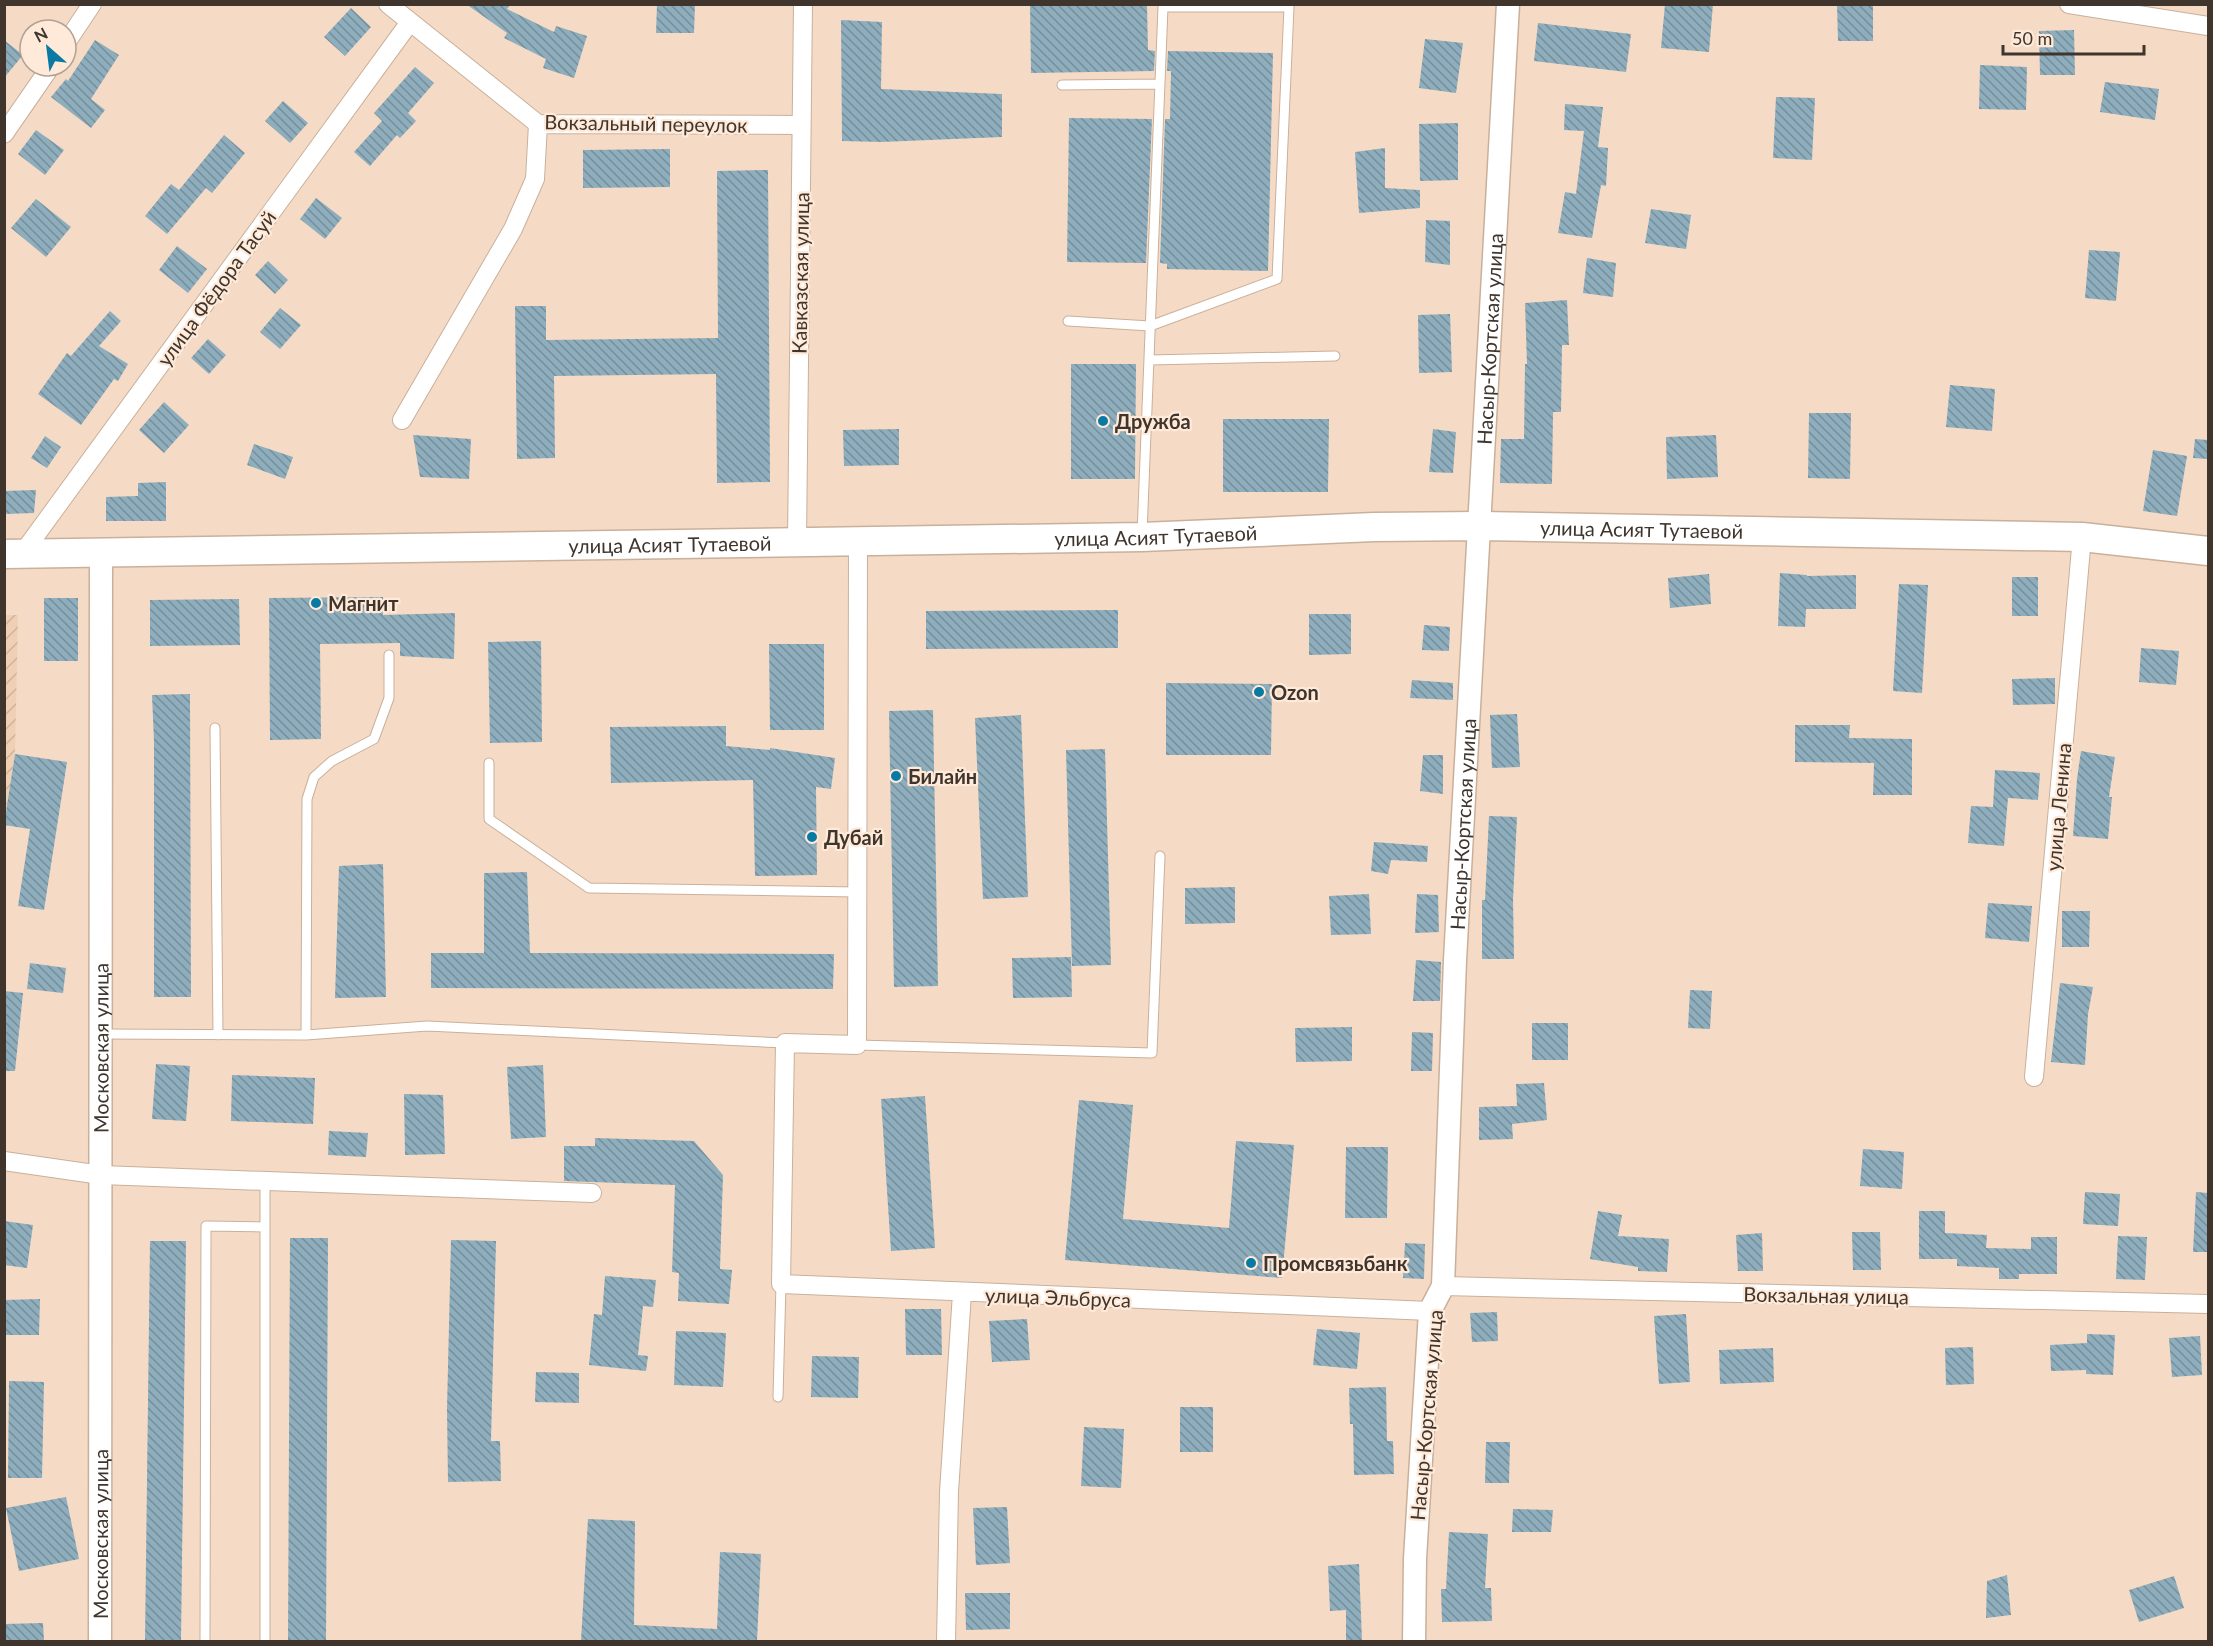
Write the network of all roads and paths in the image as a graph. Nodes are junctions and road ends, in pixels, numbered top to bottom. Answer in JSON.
{"nodes":[{"id":1,"x":92,"y":4,"type":"edge"},
{"id":2,"x":388,"y":4,"type":"edge"},
{"id":3,"x":803,"y":4,"type":"edge"},
{"id":4,"x":1508,"y":4,"type":"edge"},
{"id":5,"x":2069,"y":4,"type":"edge"},
{"id":6,"x":410,"y":22,"type":"junction"},
{"id":7,"x":78,"y":25,"type":"edge"},
{"id":8,"x":2208,"y":26,"type":"edge"},
{"id":9,"x":43,"y":78,"type":"edge"},
{"id":10,"x":1160,"y":84,"type":"junction"},
{"id":11,"x":1062,"y":85,"type":"dead end"},
{"id":12,"x":538,"y":124,"type":"junction"},
{"id":13,"x":801,"y":125,"type":"junction"},
{"id":14,"x":4,"y":135,"type":"edge"},
{"id":15,"x":1068,"y":321,"type":"dead end"},
{"id":16,"x":1150,"y":326,"type":"junction"},
{"id":17,"x":1335,"y":356,"type":"dead end"},
{"id":18,"x":1149,"y":360,"type":"junction"},
{"id":19,"x":402,"y":420,"type":"dead end"},
{"id":20,"x":1480,"y":526,"type":"junction"},
{"id":21,"x":1142,"y":537,"type":"junction"},
{"id":22,"x":2082,"y":537,"type":"junction"},
{"id":23,"x":858,"y":540,"type":"junction"},
{"id":24,"x":797,"y":541,"type":"junction"},
{"id":25,"x":2208,"y":551,"type":"edge"},
{"id":26,"x":101,"y":552,"type":"junction"},
{"id":27,"x":13,"y":554,"type":"edge"},
{"id":28,"x":388,"y":655,"type":"dead end"},
{"id":29,"x":215,"y":728,"type":"dead end"},
{"id":30,"x":489,"y":763,"type":"dead end"},
{"id":31,"x":1160,"y":856,"type":"dead end"},
{"id":32,"x":858,"y":892,"type":"junction"},
{"id":33,"x":101,"y":1034,"type":"junction"},
{"id":34,"x":218,"y":1035,"type":"junction"},
{"id":35,"x":306,"y":1035,"type":"junction"},
{"id":36,"x":785,"y":1043,"type":"junction"},
{"id":37,"x":857,"y":1045,"type":"junction"},
{"id":38,"x":2034,"y":1077,"type":"dead end"},
{"id":39,"x":4,"y":1161,"type":"edge"},
{"id":40,"x":101,"y":1175,"type":"junction"},
{"id":41,"x":265,"y":1182,"type":"junction"},
{"id":42,"x":592,"y":1193,"type":"dead end"},
{"id":43,"x":264,"y":1227,"type":"junction"},
{"id":44,"x":781,"y":1284,"type":"junction"},
{"id":45,"x":1443,"y":1286,"type":"junction"},
{"id":46,"x":962,"y":1293,"type":"junction"},
{"id":47,"x":2208,"y":1304,"type":"edge"},
{"id":48,"x":1430,"y":1311,"type":"junction"},
{"id":49,"x":778,"y":1397,"type":"dead end"},
{"id":50,"x":99,"y":1641,"type":"edge"},
{"id":51,"x":205,"y":1641,"type":"edge"},
{"id":52,"x":265,"y":1641,"type":"edge"},
{"id":53,"x":946,"y":1641,"type":"edge"},
{"id":54,"x":1414,"y":1641,"type":"edge"}],
"edges":[{"from":1,"to":7,"type":"street"},
{"from":2,"to":6,"type":"street","name":"Вокзальный переулок"},
{"from":3,"to":13,"type":"street","name":"Кавказская улица"},
{"from":4,"to":20,"type":"street","name":"Насыр-Кортская улица"},
{"from":5,"to":8,"type":"street"},
{"from":6,"to":12,"type":"street","name":"Вокзальный переулок"},
{"from":6,"to":27,"type":"street","name":"улица Фёдора Тасуй"},
{"from":9,"to":14,"type":"street"},
{"from":10,"to":11,"type":"lane"},
{"from":10,"to":16,"type":"lane"},
{"from":10,"to":16,"type":"lane"},
{"from":12,"to":13,"type":"street","name":"Вокзальный переулок"},
{"from":12,"to":19,"type":"street"},
{"from":13,"to":24,"type":"street","name":"Кавказская улица"},
{"from":15,"to":16,"type":"lane"},
{"from":16,"to":18,"type":"lane"},
{"from":17,"to":18,"type":"lane"},
{"from":18,"to":21,"type":"lane"},
{"from":20,"to":21,"type":"main road","name":"улица Асият Тутаевой"},
{"from":20,"to":22,"type":"main road","name":"улица Асият Тутаевой"},
{"from":20,"to":45,"type":"street","name":"Насыр-Кортская улица"},
{"from":21,"to":23,"type":"main road","name":"улица Асият Тутаевой"},
{"from":22,"to":25,"type":"main road","name":"улица Асият Тутаевой"},
{"from":22,"to":38,"type":"street","name":"улица Ленина"},
{"from":23,"to":24,"type":"main road","name":"улица Асият Тутаевой"},
{"from":23,"to":32,"type":"street"},
{"from":24,"to":26,"type":"main road","name":"улица Асият Тутаевой"},
{"from":26,"to":27,"type":"main road"},
{"from":26,"to":33,"type":"street","name":"Московская улица"},
{"from":28,"to":35,"type":"lane"},
{"from":29,"to":34,"type":"lane"},
{"from":30,"to":32,"type":"lane"},
{"from":31,"to":37,"type":"lane"},
{"from":32,"to":37,"type":"street"},
{"from":33,"to":34,"type":"lane"},
{"from":33,"to":40,"type":"street","name":"Московская улица"},
{"from":34,"to":35,"type":"lane"},
{"from":35,"to":36,"type":"lane"},
{"from":36,"to":37,"type":"street"},
{"from":36,"to":44,"type":"street"},
{"from":39,"to":40,"type":"street"},
{"from":40,"to":41,"type":"street"},
{"from":40,"to":50,"type":"street","name":"Московская улица"},
{"from":41,"to":42,"type":"street"},
{"from":41,"to":43,"type":"lane"},
{"from":43,"to":51,"type":"lane"},
{"from":43,"to":52,"type":"lane"},
{"from":44,"to":46,"type":"street"},
{"from":44,"to":49,"type":"lane"},
{"from":45,"to":47,"type":"street","name":"Вокзальная улица"},
{"from":45,"to":48,"type":"street","name":"Насыр-Кортская улица"},
{"from":46,"to":48,"type":"street","name":"улица Эльбруса"},
{"from":46,"to":53,"type":"street","name":"улица Эльбруса"},
{"from":48,"to":54,"type":"street","name":"Насыр-Кортская улица"}]}
